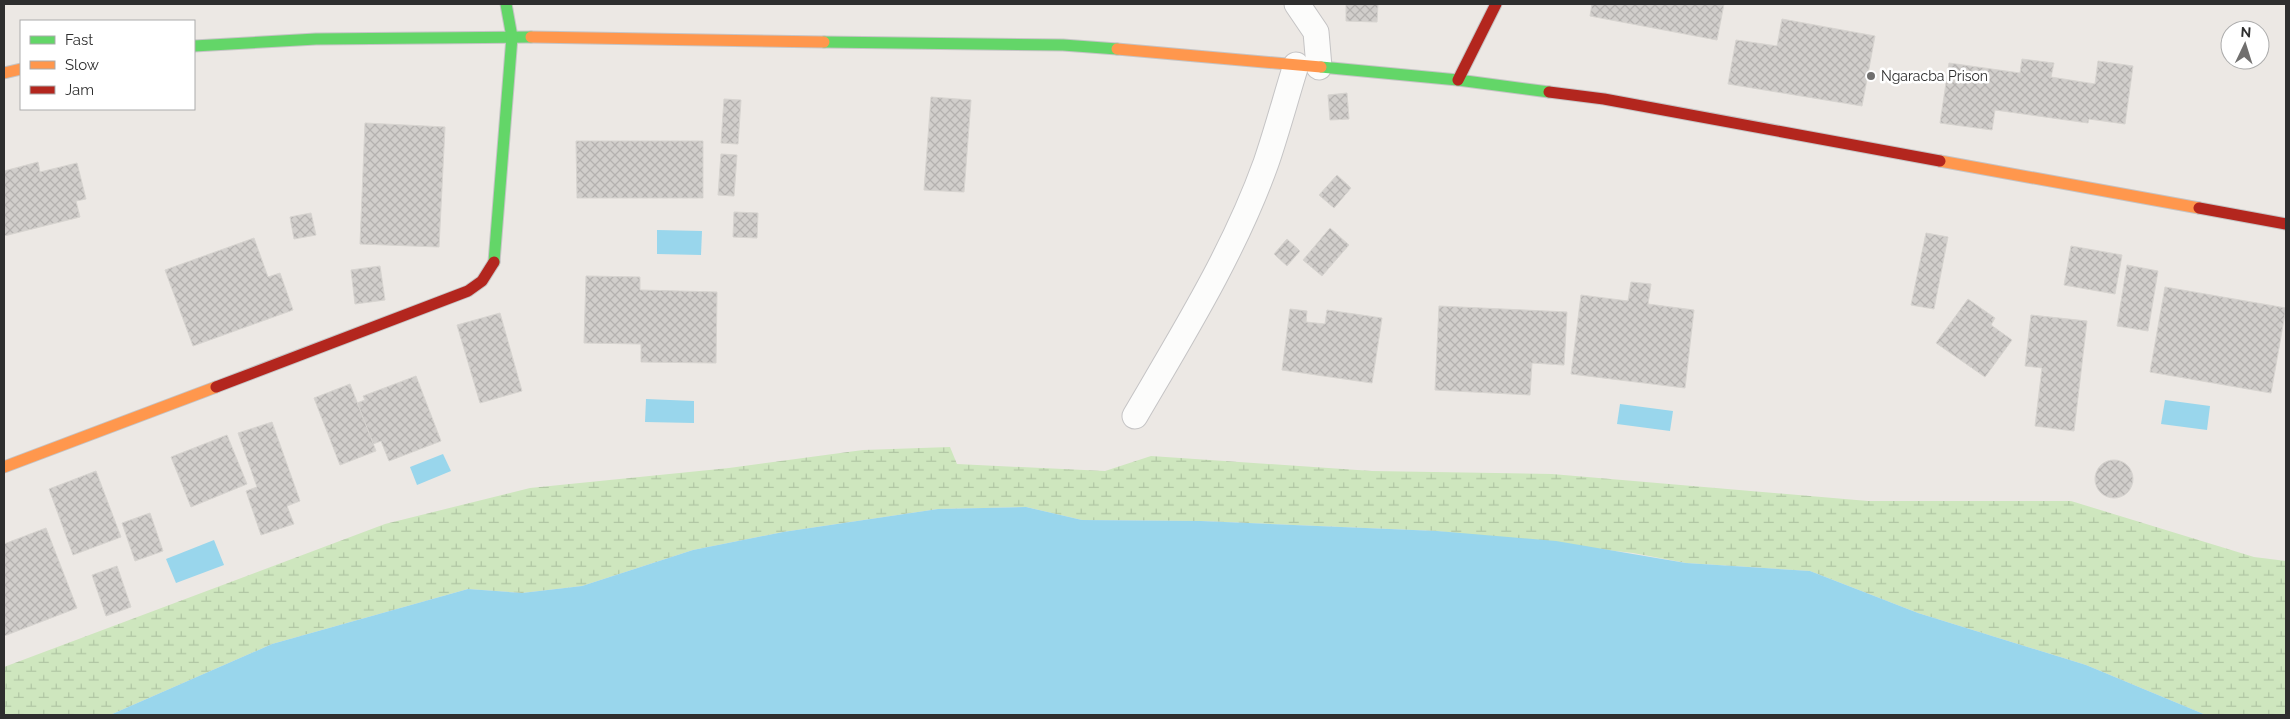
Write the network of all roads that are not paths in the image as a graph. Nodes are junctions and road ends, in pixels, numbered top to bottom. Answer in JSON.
{"nodes":[{"id":1,"x":506,"y":4,"type":"edge"},
{"id":2,"x":1297,"y":4,"type":"edge"},
{"id":3,"x":1496,"y":4,"type":"edge"},
{"id":4,"x":512,"y":37,"type":"junction"},
{"id":5,"x":195,"y":46,"type":"edge"},
{"id":6,"x":1307,"y":66,"type":"junction"},
{"id":7,"x":20,"y":69,"type":"edge"},
{"id":8,"x":4,"y":73,"type":"edge"},
{"id":9,"x":1458,"y":80,"type":"junction"},
{"id":10,"x":2286,"y":224,"type":"edge"},
{"id":11,"x":1135,"y":416,"type":"dead end"},
{"id":12,"x":4,"y":467,"type":"edge"}],
"edges":[{"from":1,"to":4,"type":"main road"},
{"from":2,"to":6,"type":"street"},
{"from":3,"to":9,"type":"main road"},
{"from":4,"to":5,"type":"main road"},
{"from":4,"to":6,"type":"main road"},
{"from":4,"to":12,"type":"main road"},
{"from":6,"to":9,"type":"main road"},
{"from":6,"to":11,"type":"street"},
{"from":7,"to":8,"type":"main road"},
{"from":9,"to":10,"type":"main road"}]}
